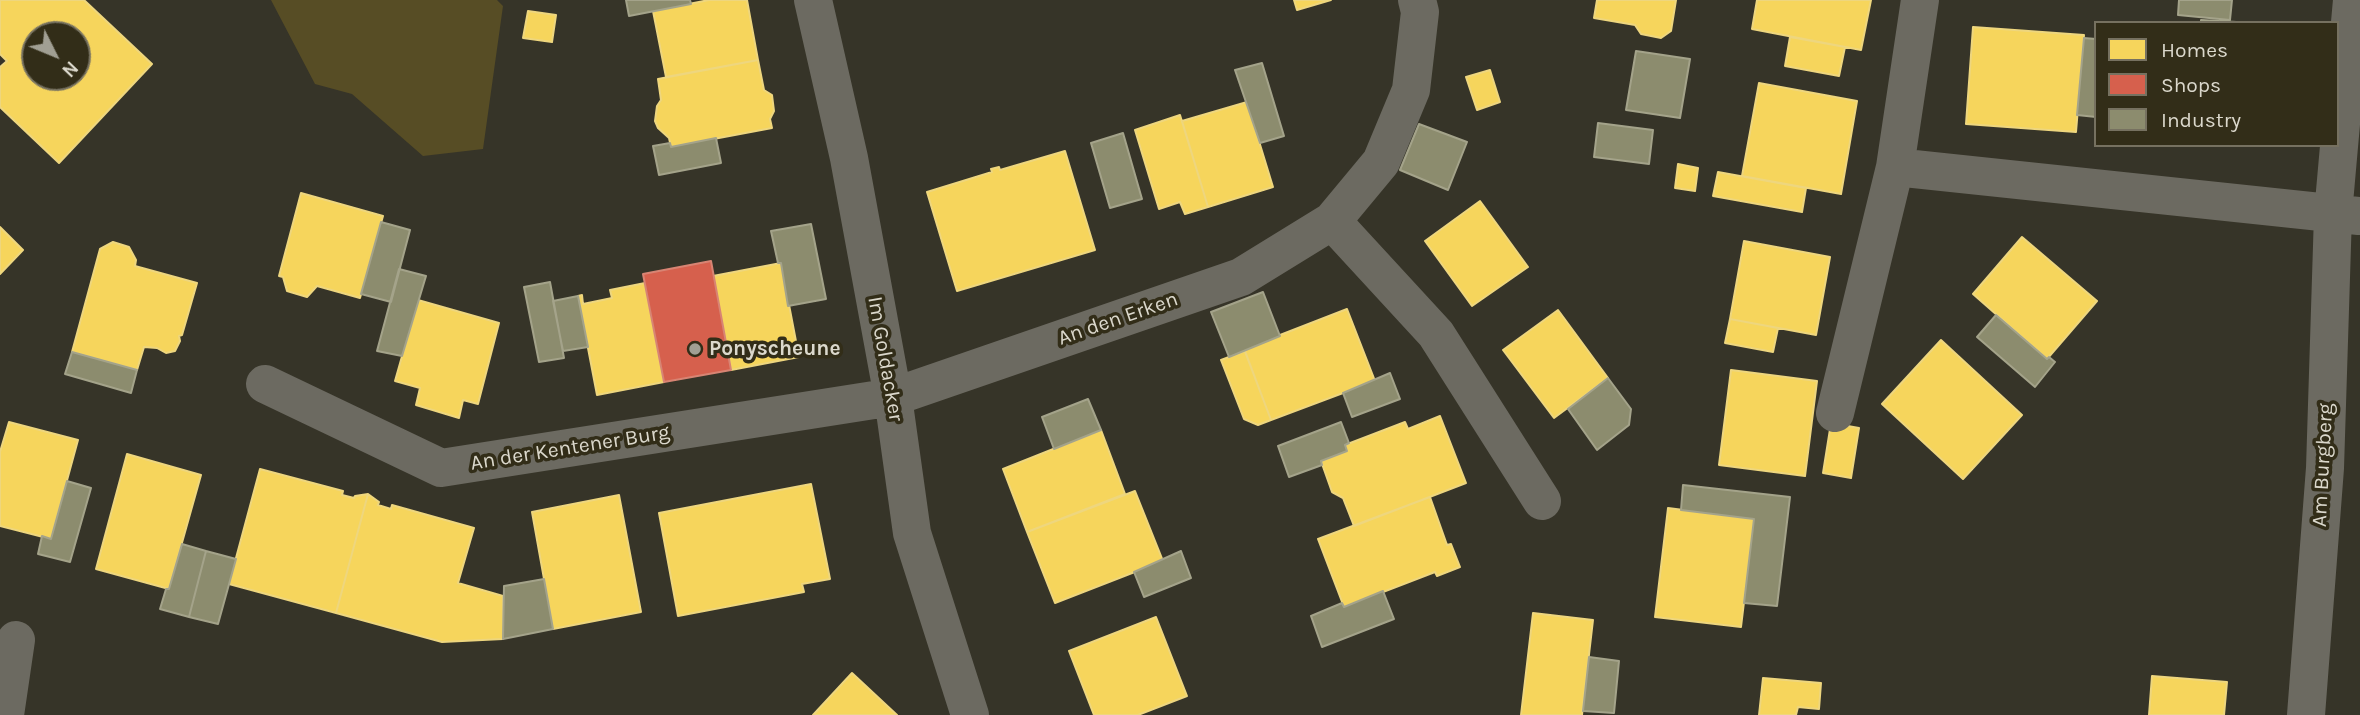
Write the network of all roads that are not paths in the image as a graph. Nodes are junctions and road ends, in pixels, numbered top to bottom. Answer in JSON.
{"nodes":[{"id":1,"x":813,"y":0,"type":"edge"},
{"id":2,"x":1418,"y":0,"type":"edge"},
{"id":3,"x":1920,"y":0,"type":"edge"},
{"id":4,"x":2352,"y":0,"type":"edge"},
{"id":5,"x":1895,"y":167,"type":"junction"},
{"id":6,"x":2347,"y":215,"type":"edge"},
{"id":7,"x":1332,"y":221,"type":"junction"},
{"id":8,"x":265,"y":384,"type":"dead end"},
{"id":9,"x":893,"y":397,"type":"junction"},
{"id":10,"x":1835,"y":413,"type":"dead end"},
{"id":11,"x":1542,"y":500,"type":"dead end"},
{"id":12,"x":16,"y":640,"type":"dead end"},
{"id":13,"x":5,"y":715,"type":"edge"},
{"id":14,"x":970,"y":715,"type":"edge"},
{"id":15,"x":2306,"y":715,"type":"edge"}],
"edges":[{"from":1,"to":9,"type":"street","name":"Im Goldacker"},
{"from":2,"to":7,"type":"street","name":"An den Erken"},
{"from":3,"to":5,"type":"street"},
{"from":4,"to":6,"type":"street","name":"Am Burgberg"},
{"from":5,"to":6,"type":"street"},
{"from":5,"to":10,"type":"street"},
{"from":6,"to":15,"type":"street","name":"Am Burgberg"},
{"from":7,"to":9,"type":"street","name":"An den Erken"},
{"from":7,"to":11,"type":"street"},
{"from":8,"to":9,"type":"street","name":"An der Kentener Burg"},
{"from":9,"to":14,"type":"street","name":"Im Goldacker"},
{"from":12,"to":13,"type":"street"}]}
